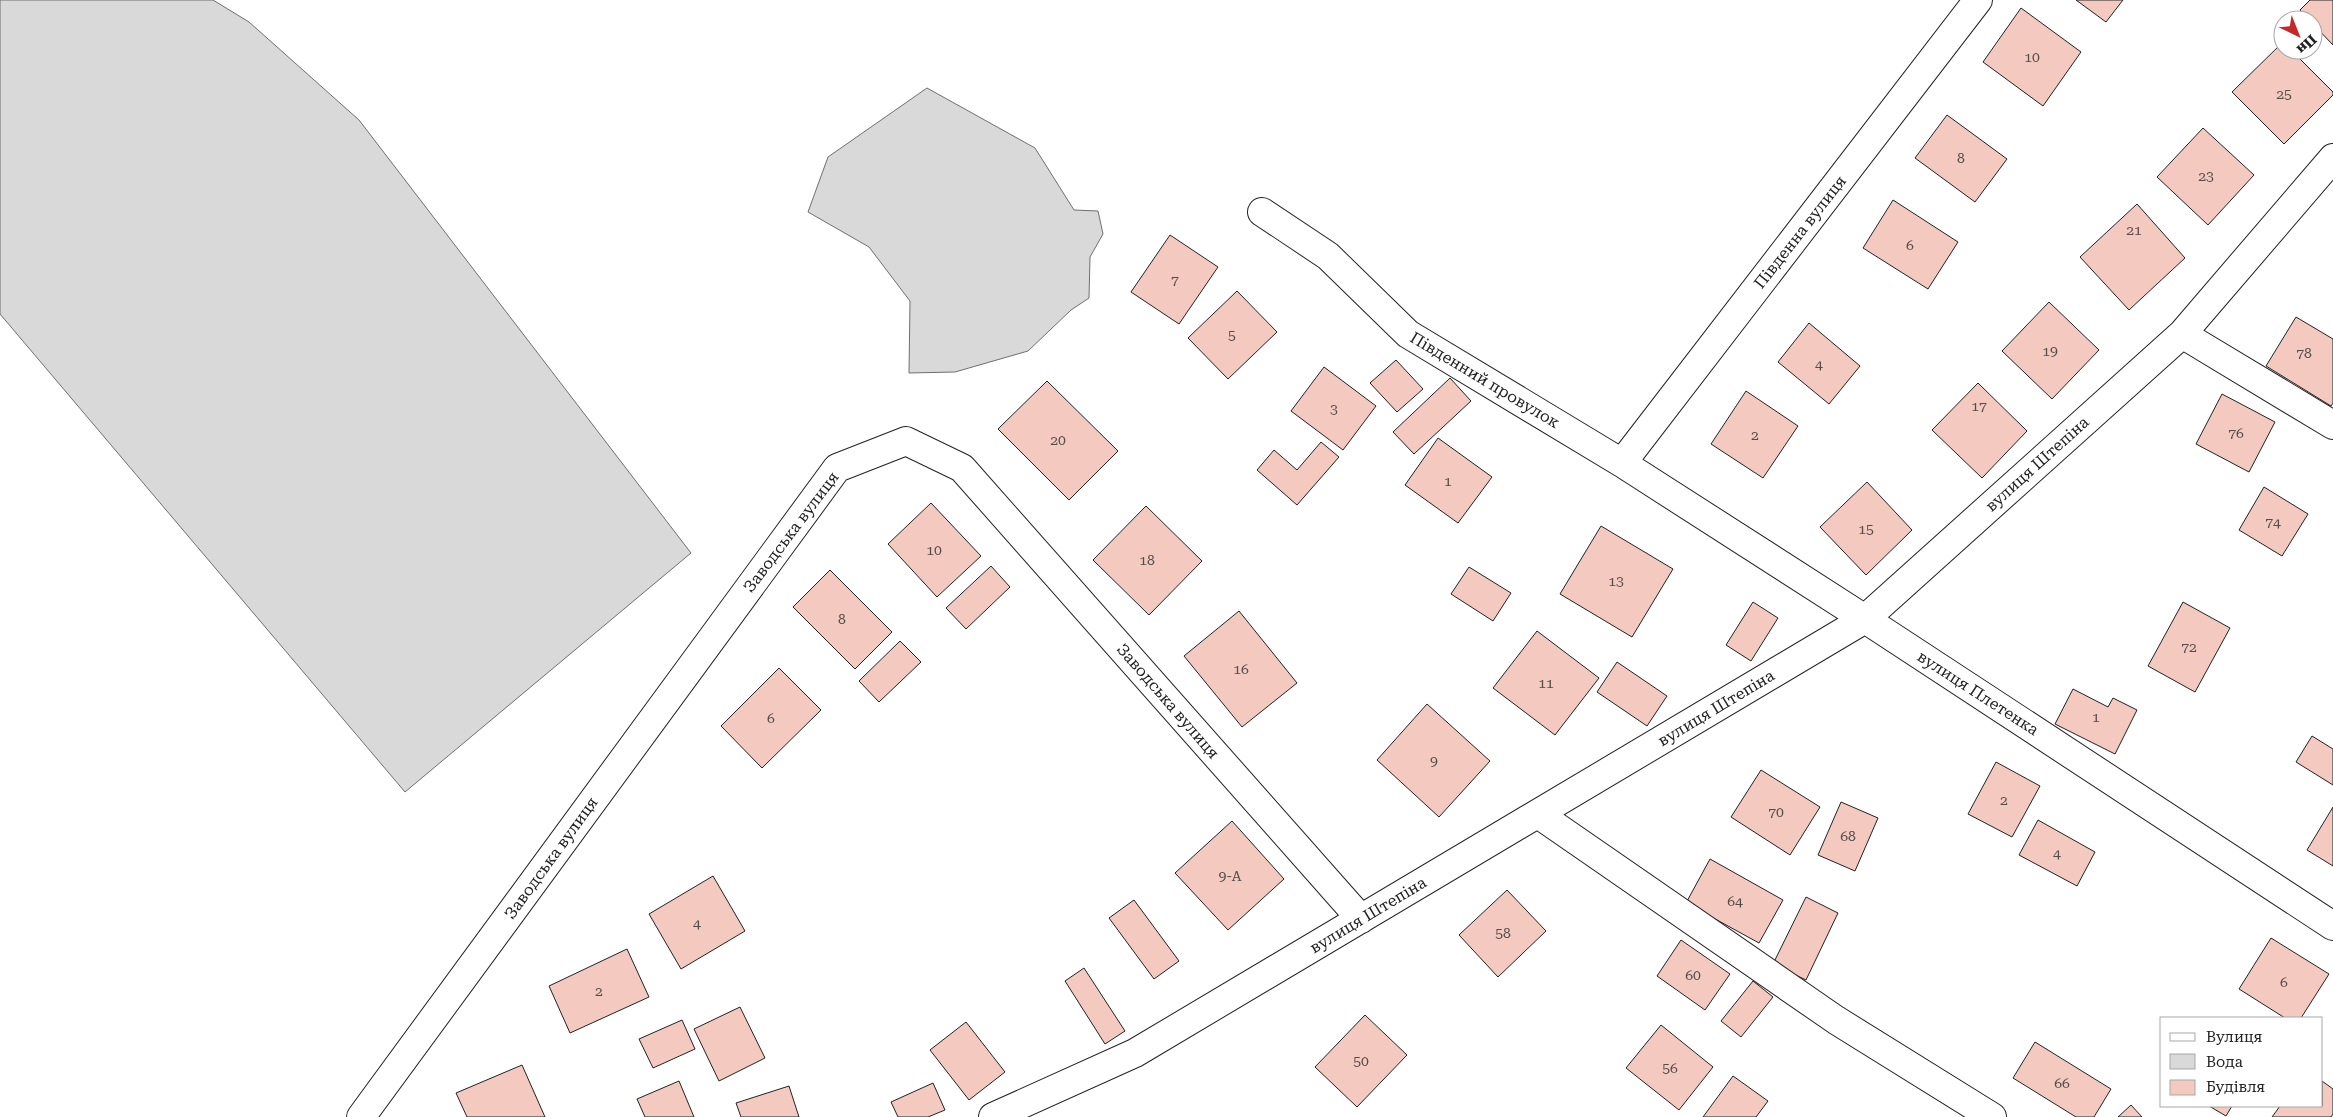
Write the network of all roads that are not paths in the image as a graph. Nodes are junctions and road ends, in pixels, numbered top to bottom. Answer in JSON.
{"nodes":[{"id":1,"x":1978,"y":0,"type":"edge"},
{"id":2,"x":2333,"y":158,"type":"edge"},
{"id":3,"x":1262,"y":212,"type":"dead end"},
{"id":4,"x":2182,"y":334,"type":"junction"},
{"id":5,"x":2333,"y":425,"type":"edge"},
{"id":6,"x":1622,"y":463,"type":"junction"},
{"id":7,"x":1865,"y":619,"type":"junction"},
{"id":8,"x":1538,"y":814,"type":"junction"},
{"id":9,"x":1361,"y":919,"type":"junction"},
{"id":10,"x":2333,"y":926,"type":"edge"},
{"id":11,"x":361,"y":1117,"type":"edge"},
{"id":12,"x":992,"y":1117,"type":"edge"},
{"id":13,"x":1992,"y":1117,"type":"edge"}],
"edges":[{"from":1,"to":6,"type":"street","name":"Південна вулиця"},
{"from":2,"to":4,"type":"street","name":"вулиця Штепіна"},
{"from":3,"to":6,"type":"street","name":"Південний провулок"},
{"from":4,"to":5,"type":"street"},
{"from":4,"to":7,"type":"street","name":"вулиця Штепіна"},
{"from":6,"to":7,"type":"street","name":"вулиця Плетенка"},
{"from":7,"to":8,"type":"street","name":"вулиця Штепіна"},
{"from":7,"to":10,"type":"street","name":"вулиця Плетенка"},
{"from":8,"to":9,"type":"street","name":"вулиця Штепіна"},
{"from":8,"to":13,"type":"street"},
{"from":9,"to":11,"type":"street","name":"Заводська вулиця"},
{"from":9,"to":12,"type":"street","name":"вулиця Штепіна"}]}
